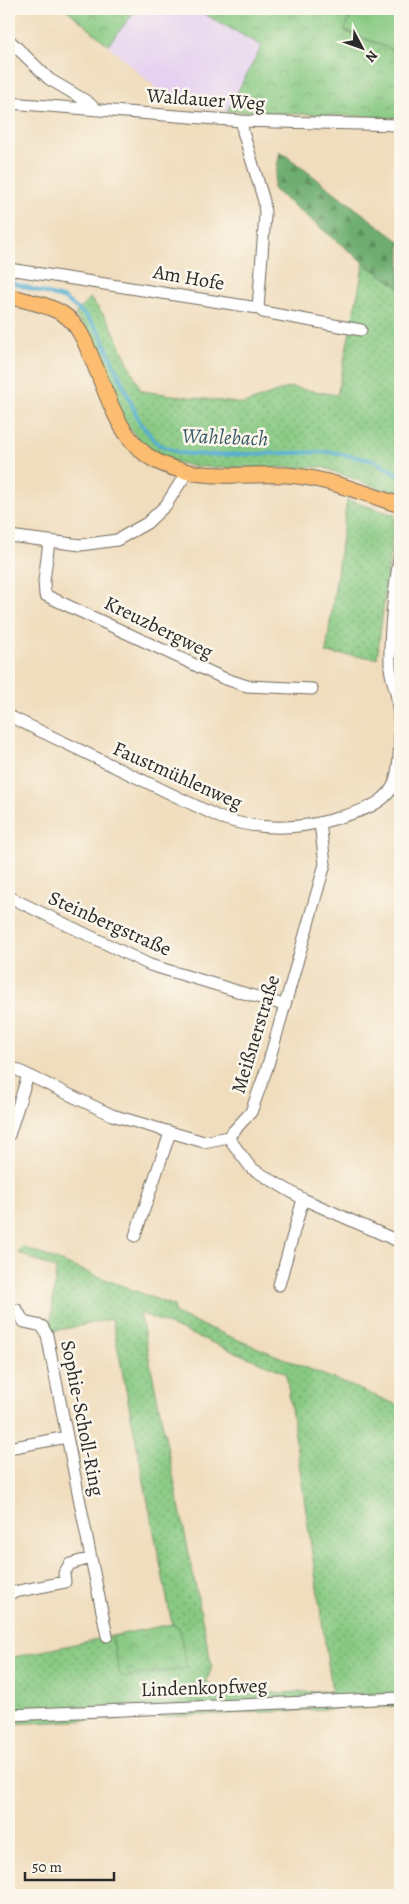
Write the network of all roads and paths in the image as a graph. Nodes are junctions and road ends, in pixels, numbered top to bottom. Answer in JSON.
{"nodes":[{"id":1,"x":9,"y":40,"type":"edge"},
{"id":2,"x":9,"y":103,"type":"edge"},
{"id":3,"x":96,"y":110,"type":"junction"},
{"id":4,"x":242,"y":121,"type":"junction"},
{"id":5,"x":400,"y":125,"type":"edge"},
{"id":6,"x":9,"y":269,"type":"edge"},
{"id":7,"x":9,"y":296,"type":"edge"},
{"id":8,"x":258,"y":308,"type":"junction"},
{"id":9,"x":361,"y":330,"type":"dead end"},
{"id":10,"x":187,"y":472,"type":"junction"},
{"id":11,"x":400,"y":505,"type":"edge"},
{"id":12,"x":9,"y":536,"type":"edge"},
{"id":13,"x":49,"y":542,"type":"junction"},
{"id":14,"x":400,"y":552,"type":"edge"},
{"id":15,"x":312,"y":689,"type":"dead end"},
{"id":16,"x":9,"y":716,"type":"edge"},
{"id":17,"x":320,"y":823,"type":"junction"},
{"id":18,"x":9,"y":897,"type":"edge"},
{"id":19,"x":284,"y":1005,"type":"junction"},
{"id":20,"x":9,"y":1066,"type":"edge"},
{"id":21,"x":28,"y":1075,"type":"junction"},
{"id":22,"x":170,"y":1133,"type":"junction"},
{"id":23,"x":9,"y":1135,"type":"edge"},
{"id":24,"x":228,"y":1137,"type":"junction"},
{"id":25,"x":302,"y":1199,"type":"junction"},
{"id":26,"x":135,"y":1236,"type":"dead end"},
{"id":27,"x":400,"y":1242,"type":"edge"},
{"id":28,"x":279,"y":1286,"type":"dead end"},
{"id":29,"x":9,"y":1311,"type":"edge"},
{"id":30,"x":67,"y":1437,"type":"junction"},
{"id":31,"x":9,"y":1448,"type":"edge"},
{"id":32,"x":91,"y":1558,"type":"junction"},
{"id":33,"x":9,"y":1593,"type":"edge"},
{"id":34,"x":107,"y":1636,"type":"dead end"},
{"id":35,"x":400,"y":1698,"type":"edge"},
{"id":36,"x":9,"y":1715,"type":"edge"}],
"edges":[{"from":1,"to":3,"type":"street"},
{"from":2,"to":3,"type":"street","name":"Waldauer Weg"},
{"from":3,"to":4,"type":"street","name":"Waldauer Weg"},
{"from":4,"to":5,"type":"street","name":"Waldauer Weg"},
{"from":4,"to":8,"type":"street"},
{"from":6,"to":8,"type":"street","name":"Am Hofe"},
{"from":7,"to":10,"type":"main road"},
{"from":8,"to":9,"type":"street","name":"Am Hofe"},
{"from":10,"to":11,"type":"main road"},
{"from":10,"to":13,"type":"street"},
{"from":12,"to":13,"type":"street"},
{"from":13,"to":15,"type":"street","name":"Kreuzbergweg"},
{"from":14,"to":17,"type":"street","name":"Faustmühlenweg"},
{"from":16,"to":17,"type":"street","name":"Faustmühlenweg"},
{"from":17,"to":19,"type":"street","name":"Meißnerstraße"},
{"from":18,"to":19,"type":"street","name":"Steinbergstraße"},
{"from":19,"to":24,"type":"street","name":"Meißnerstraße"},
{"from":20,"to":21,"type":"street"},
{"from":21,"to":22,"type":"street"},
{"from":21,"to":23,"type":"street"},
{"from":22,"to":24,"type":"street"},
{"from":22,"to":26,"type":"street"},
{"from":24,"to":25,"type":"street"},
{"from":25,"to":27,"type":"street"},
{"from":25,"to":28,"type":"street"},
{"from":29,"to":30,"type":"street","name":"Sophie-Scholl-Ring"},
{"from":30,"to":31,"type":"street"},
{"from":30,"to":32,"type":"street","name":"Sophie-Scholl-Ring"},
{"from":32,"to":33,"type":"street"},
{"from":32,"to":34,"type":"street","name":"Sophie-Scholl-Ring"},
{"from":35,"to":36,"type":"street","name":"Lindenkopfweg"}]}
